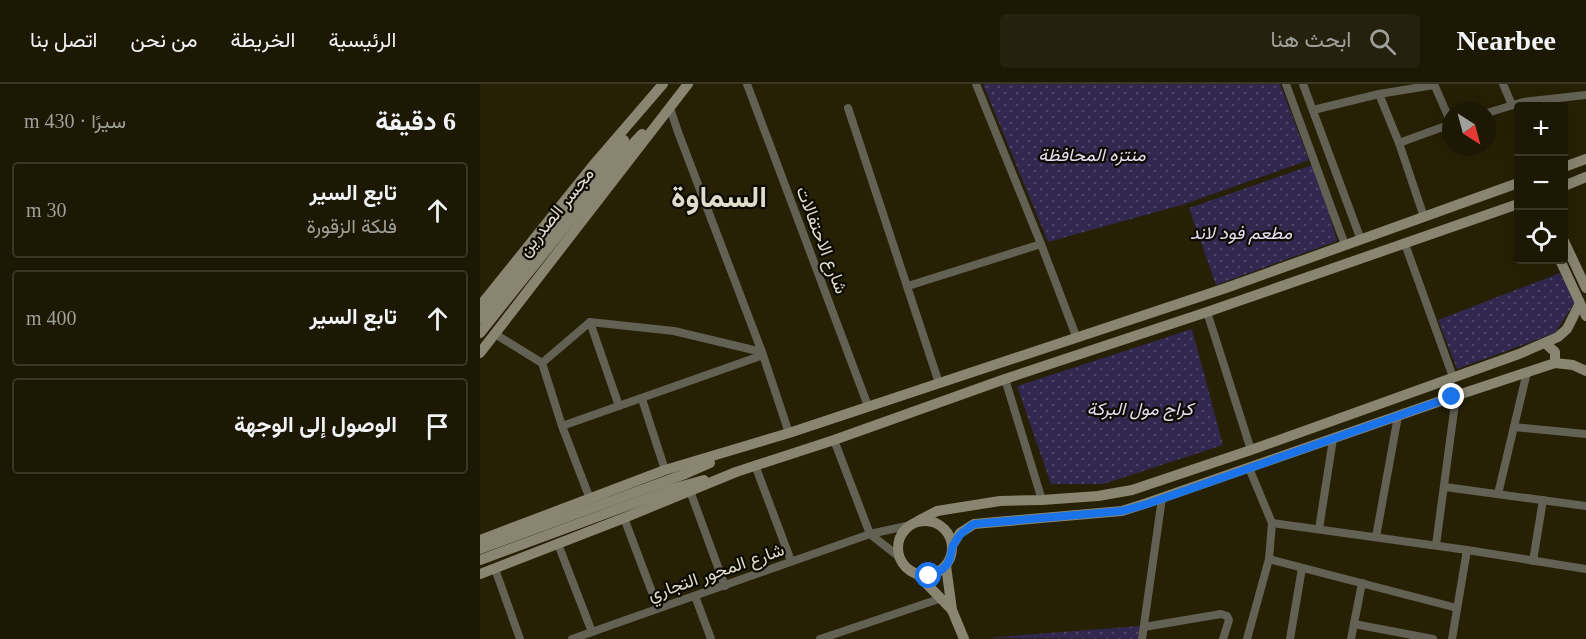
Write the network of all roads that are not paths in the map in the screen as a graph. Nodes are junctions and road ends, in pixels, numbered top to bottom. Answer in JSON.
{"nodes":[{"id":1,"x":663,"y":84,"type":"edge"},
{"id":2,"x":688,"y":84,"type":"edge"},
{"id":3,"x":747,"y":84,"type":"edge"},
{"id":4,"x":976,"y":84,"type":"edge"},
{"id":5,"x":1286,"y":84,"type":"edge"},
{"id":6,"x":1303,"y":84,"type":"edge"},
{"id":7,"x":1503,"y":84,"type":"edge"},
{"id":8,"x":1434,"y":85,"type":"edge"},
{"id":9,"x":1379,"y":94,"type":"junction"},
{"id":10,"x":1586,"y":95,"type":"edge"},
{"id":11,"x":1442,"y":103,"type":"edge"},
{"id":12,"x":646,"y":104,"type":"junction"},
{"id":13,"x":1512,"y":105,"type":"junction"},
{"id":14,"x":670,"y":108,"type":"junction"},
{"id":15,"x":848,"y":108,"type":"dead end"},
{"id":16,"x":1496,"y":109,"type":"edge"},
{"id":17,"x":1313,"y":110,"type":"junction"},
{"id":18,"x":663,"y":117,"type":"junction"},
{"id":19,"x":1442,"y":127,"type":"edge"},
{"id":20,"x":1400,"y":143,"type":"junction"},
{"id":21,"x":622,"y":149,"type":"junction"},
{"id":22,"x":1586,"y":159,"type":"edge"},
{"id":23,"x":1568,"y":165,"type":"edge"},
{"id":24,"x":1583,"y":178,"type":"edge"},
{"id":25,"x":1514,"y":184,"type":"edge"},
{"id":26,"x":1568,"y":184,"type":"edge"},
{"id":27,"x":1568,"y":188,"type":"edge"},
{"id":28,"x":1514,"y":205,"type":"edge"},
{"id":29,"x":1514,"y":213,"type":"edge"},
{"id":30,"x":1424,"y":217,"type":"junction"},
{"id":31,"x":1478,"y":218,"type":"junction"},
{"id":32,"x":1361,"y":240,"type":"junction"},
{"id":33,"x":1041,"y":244,"type":"junction"},
{"id":34,"x":1405,"y":244,"type":"junction"},
{"id":35,"x":1345,"y":245,"type":"junction"},
{"id":36,"x":1568,"y":252,"type":"edge"},
{"id":37,"x":1562,"y":264,"type":"edge"},
{"id":38,"x":908,"y":286,"type":"junction"},
{"id":39,"x":1586,"y":288,"type":"edge"},
{"id":40,"x":1580,"y":303,"type":"junction"},
{"id":41,"x":480,"y":306,"type":"edge"},
{"id":42,"x":1207,"y":312,"type":"junction"},
{"id":43,"x":1586,"y":316,"type":"edge"},
{"id":44,"x":480,"y":319,"type":"edge"},
{"id":45,"x":590,"y":322,"type":"junction"},
{"id":46,"x":480,"y":333,"type":"edge"},
{"id":47,"x":495,"y":334,"type":"junction"},
{"id":48,"x":1076,"y":336,"type":"junction"},
{"id":49,"x":1545,"y":343,"type":"junction"},
{"id":50,"x":480,"y":353,"type":"edge"},
{"id":51,"x":762,"y":353,"type":"junction"},
{"id":52,"x":542,"y":363,"type":"junction"},
{"id":53,"x":1555,"y":363,"type":"junction"},
{"id":54,"x":1586,"y":371,"type":"edge"},
{"id":55,"x":1527,"y":372,"type":"junction"},
{"id":56,"x":1453,"y":377,"type":"junction"},
{"id":57,"x":1005,"y":379,"type":"junction"},
{"id":58,"x":939,"y":383,"type":"junction"},
{"id":59,"x":1456,"y":396,"type":"junction"},
{"id":60,"x":642,"y":399,"type":"junction"},
{"id":61,"x":619,"y":406,"type":"junction"},
{"id":62,"x":868,"y":406,"type":"junction"},
{"id":63,"x":1398,"y":416,"type":"junction"},
{"id":64,"x":562,"y":426,"type":"junction"},
{"id":65,"x":1514,"y":427,"type":"junction"},
{"id":66,"x":789,"y":433,"type":"junction"},
{"id":67,"x":1586,"y":434,"type":"edge"},
{"id":68,"x":1333,"y":439,"type":"junction"},
{"id":69,"x":834,"y":440,"type":"junction"},
{"id":70,"x":1251,"y":450,"type":"junction"},
{"id":71,"x":755,"y":465,"type":"junction"},
{"id":72,"x":1249,"y":468,"type":"junction"},
{"id":73,"x":736,"y":472,"type":"junction"},
{"id":74,"x":671,"y":479,"type":"junction"},
{"id":75,"x":1445,"y":487,"type":"junction"},
{"id":76,"x":690,"y":491,"type":"junction"},
{"id":77,"x":1498,"y":494,"type":"junction"},
{"id":78,"x":590,"y":498,"type":"junction"},
{"id":79,"x":1162,"y":498,"type":"junction"},
{"id":80,"x":1042,"y":500,"type":"junction"},
{"id":81,"x":1543,"y":500,"type":"junction"},
{"id":82,"x":1586,"y":506,"type":"edge"},
{"id":83,"x":624,"y":518,"type":"junction"},
{"id":84,"x":914,"y":523,"type":"junction"},
{"id":85,"x":1272,"y":523,"type":"junction"},
{"id":86,"x":1319,"y":529,"type":"junction"},
{"id":87,"x":870,"y":534,"type":"junction"},
{"id":88,"x":1376,"y":537,"type":"junction"},
{"id":89,"x":480,"y":540,"type":"edge"},
{"id":90,"x":558,"y":544,"type":"junction"},
{"id":91,"x":1437,"y":545,"type":"junction"},
{"id":92,"x":952,"y":546,"type":"junction"},
{"id":93,"x":480,"y":549,"type":"edge"},
{"id":94,"x":1467,"y":550,"type":"junction"},
{"id":95,"x":898,"y":556,"type":"junction"},
{"id":96,"x":1269,"y":559,"type":"junction"},
{"id":97,"x":480,"y":560,"type":"edge"},
{"id":98,"x":791,"y":561,"type":"junction"},
{"id":99,"x":1533,"y":561,"type":"junction"},
{"id":100,"x":946,"y":566,"type":"junction"},
{"id":101,"x":1302,"y":568,"type":"junction"},
{"id":102,"x":495,"y":569,"type":"junction"},
{"id":103,"x":1586,"y":569,"type":"edge"},
{"id":104,"x":480,"y":574,"type":"edge"},
{"id":105,"x":920,"y":576,"type":"junction"},
{"id":106,"x":1362,"y":583,"type":"junction"},
{"id":107,"x":725,"y":585,"type":"junction"},
{"id":108,"x":695,"y":596,"type":"junction"},
{"id":109,"x":942,"y":598,"type":"junction"},
{"id":110,"x":658,"y":608,"type":"junction"},
{"id":111,"x":1457,"y":608,"type":"junction"},
{"id":112,"x":952,"y":610,"type":"junction"},
{"id":113,"x":1354,"y":624,"type":"junction"},
{"id":114,"x":1144,"y":627,"type":"junction"},
{"id":115,"x":592,"y":632,"type":"junction"},
{"id":116,"x":520,"y":639,"type":"edge"},
{"id":117,"x":572,"y":639,"type":"edge"},
{"id":118,"x":711,"y":639,"type":"edge"},
{"id":119,"x":820,"y":639,"type":"edge"},
{"id":120,"x":964,"y":639,"type":"edge"},
{"id":121,"x":1142,"y":639,"type":"edge"},
{"id":122,"x":1222,"y":639,"type":"edge"},
{"id":123,"x":1248,"y":639,"type":"edge"},
{"id":124,"x":1290,"y":639,"type":"edge"},
{"id":125,"x":1351,"y":639,"type":"edge"},
{"id":126,"x":1433,"y":639,"type":"edge"},
{"id":127,"x":1452,"y":639,"type":"edge"}],
"edges":[{"from":1,"to":12,"type":"main road"},
{"from":2,"to":14,"type":"main road"},
{"from":3,"to":62,"type":"street","name":"شارع الاحتفالات"},
{"from":4,"to":33,"type":"street"},
{"from":5,"to":35,"type":"street"},
{"from":6,"to":17,"type":"street"},
{"from":7,"to":13,"type":"street"},
{"from":8,"to":9,"type":"street"},
{"from":8,"to":11,"type":"street"},
{"from":9,"to":17,"type":"street"},
{"from":9,"to":20,"type":"street"},
{"from":10,"to":13,"type":"street"},
{"from":12,"to":21,"type":"main road","name":"مجسر الصدرين"},
{"from":12,"to":41,"type":"main road"},
{"from":13,"to":16,"type":"street"},
{"from":14,"to":18,"type":"main road"},
{"from":14,"to":51,"type":"street"},
{"from":15,"to":38,"type":"street"},
{"from":17,"to":32,"type":"street"},
{"from":18,"to":21,"type":"main road","name":"مجسر الصدرين"},
{"from":18,"to":47,"type":"main road"},
{"from":19,"to":20,"type":"street"},
{"from":20,"to":30,"type":"street"},
{"from":21,"to":44,"type":"main road","name":"مجسر الصدرين"},
{"from":21,"to":46,"type":"main road","name":"مجسر الصدرين"},
{"from":22,"to":23,"type":"main road"},
{"from":24,"to":26,"type":"main road"},
{"from":24,"to":27,"type":"main road"},
{"from":25,"to":30,"type":"main road"},
{"from":28,"to":31,"type":"main road"},
{"from":29,"to":31,"type":"main road"},
{"from":30,"to":32,"type":"main road"},
{"from":31,"to":34,"type":"main road"},
{"from":32,"to":35,"type":"main road"},
{"from":33,"to":38,"type":"street"},
{"from":33,"to":48,"type":"street"},
{"from":34,"to":42,"type":"main road"},
{"from":34,"to":56,"type":"street"},
{"from":35,"to":48,"type":"main road"},
{"from":36,"to":39,"type":"main road"},
{"from":37,"to":40,"type":"main road"},
{"from":38,"to":58,"type":"street"},
{"from":40,"to":43,"type":"main road"},
{"from":40,"to":49,"type":"main road"},
{"from":42,"to":57,"type":"main road"},
{"from":42,"to":70,"type":"street"},
{"from":45,"to":51,"type":"street"},
{"from":45,"to":52,"type":"street"},
{"from":45,"to":61,"type":"street"},
{"from":47,"to":50,"type":"main road"},
{"from":47,"to":52,"type":"street"},
{"from":48,"to":58,"type":"main road"},
{"from":49,"to":53,"type":"main road"},
{"from":49,"to":56,"type":"main road"},
{"from":51,"to":60,"type":"street"},
{"from":51,"to":66,"type":"street"},
{"from":52,"to":64,"type":"street"},
{"from":53,"to":54,"type":"main road"},
{"from":53,"to":55,"type":"main road"},
{"from":55,"to":59,"type":"main road"},
{"from":55,"to":65,"type":"street"},
{"from":56,"to":70,"type":"main road"},
{"from":57,"to":69,"type":"main road"},
{"from":57,"to":80,"type":"street"},
{"from":58,"to":62,"type":"main road"},
{"from":59,"to":63,"type":"main road"},
{"from":59,"to":75,"type":"street"},
{"from":60,"to":61,"type":"street"},
{"from":60,"to":74,"type":"street"},
{"from":61,"to":64,"type":"street"},
{"from":62,"to":66,"type":"main road"},
{"from":63,"to":68,"type":"main road"},
{"from":63,"to":88,"type":"street"},
{"from":64,"to":78,"type":"street"},
{"from":65,"to":67,"type":"street"},
{"from":65,"to":77,"type":"street"},
{"from":66,"to":74,"type":"main road"},
{"from":68,"to":72,"type":"main road"},
{"from":68,"to":86,"type":"street"},
{"from":69,"to":71,"type":"main road"},
{"from":69,"to":87,"type":"street"},
{"from":70,"to":80,"type":"main road"},
{"from":71,"to":73,"type":"main road"},
{"from":71,"to":98,"type":"street"},
{"from":72,"to":79,"type":"main road"},
{"from":72,"to":85,"type":"street"},
{"from":73,"to":74,"type":"main road"},
{"from":73,"to":76,"type":"main road"},
{"from":74,"to":78,"type":"main road"},
{"from":74,"to":93,"type":"main road"},
{"from":74,"to":97,"type":"main road"},
{"from":75,"to":77,"type":"street"},
{"from":75,"to":91,"type":"street"},
{"from":76,"to":83,"type":"main road"},
{"from":76,"to":107,"type":"street"},
{"from":77,"to":81,"type":"street"},
{"from":78,"to":89,"type":"main road"},
{"from":79,"to":92,"type":"main road"},
{"from":79,"to":114,"type":"street"},
{"from":80,"to":84,"type":"main road"},
{"from":81,"to":82,"type":"street"},
{"from":81,"to":99,"type":"street"},
{"from":83,"to":90,"type":"main road"},
{"from":83,"to":110,"type":"street"},
{"from":84,"to":87,"type":"street","name":"شارع المحور التجاري"},
{"from":84,"to":92,"type":"main road"},
{"from":84,"to":95,"type":"main road"},
{"from":85,"to":86,"type":"street"},
{"from":85,"to":96,"type":"street"},
{"from":86,"to":88,"type":"street"},
{"from":87,"to":95,"type":"street"},
{"from":87,"to":98,"type":"street","name":"شارع المحور التجاري"},
{"from":88,"to":91,"type":"street"},
{"from":90,"to":102,"type":"main road"},
{"from":90,"to":115,"type":"street"},
{"from":91,"to":94,"type":"street"},
{"from":92,"to":100,"type":"main road"},
{"from":94,"to":99,"type":"street"},
{"from":94,"to":111,"type":"street"},
{"from":95,"to":105,"type":"main road"},
{"from":96,"to":101,"type":"street"},
{"from":96,"to":123,"type":"street"},
{"from":98,"to":107,"type":"street","name":"شارع المحور التجاري"},
{"from":99,"to":103,"type":"street"},
{"from":100,"to":105,"type":"main road"},
{"from":100,"to":112,"type":"main road"},
{"from":101,"to":106,"type":"street"},
{"from":101,"to":124,"type":"street"},
{"from":102,"to":104,"type":"main road"},
{"from":102,"to":116,"type":"street"},
{"from":105,"to":109,"type":"main road"},
{"from":106,"to":111,"type":"street"},
{"from":106,"to":113,"type":"street"},
{"from":107,"to":108,"type":"street","name":"شارع المحور التجاري"},
{"from":108,"to":110,"type":"street","name":"شارع المحور التجاري"},
{"from":108,"to":118,"type":"street"},
{"from":109,"to":112,"type":"main road"},
{"from":109,"to":119,"type":"street"},
{"from":110,"to":115,"type":"street","name":"شارع المحور التجاري"},
{"from":111,"to":127,"type":"street"},
{"from":112,"to":120,"type":"main road"},
{"from":113,"to":125,"type":"street"},
{"from":113,"to":126,"type":"street"},
{"from":114,"to":121,"type":"street"},
{"from":114,"to":122,"type":"street"},
{"from":115,"to":117,"type":"street","name":"شارع المحور التجاري"}]}
